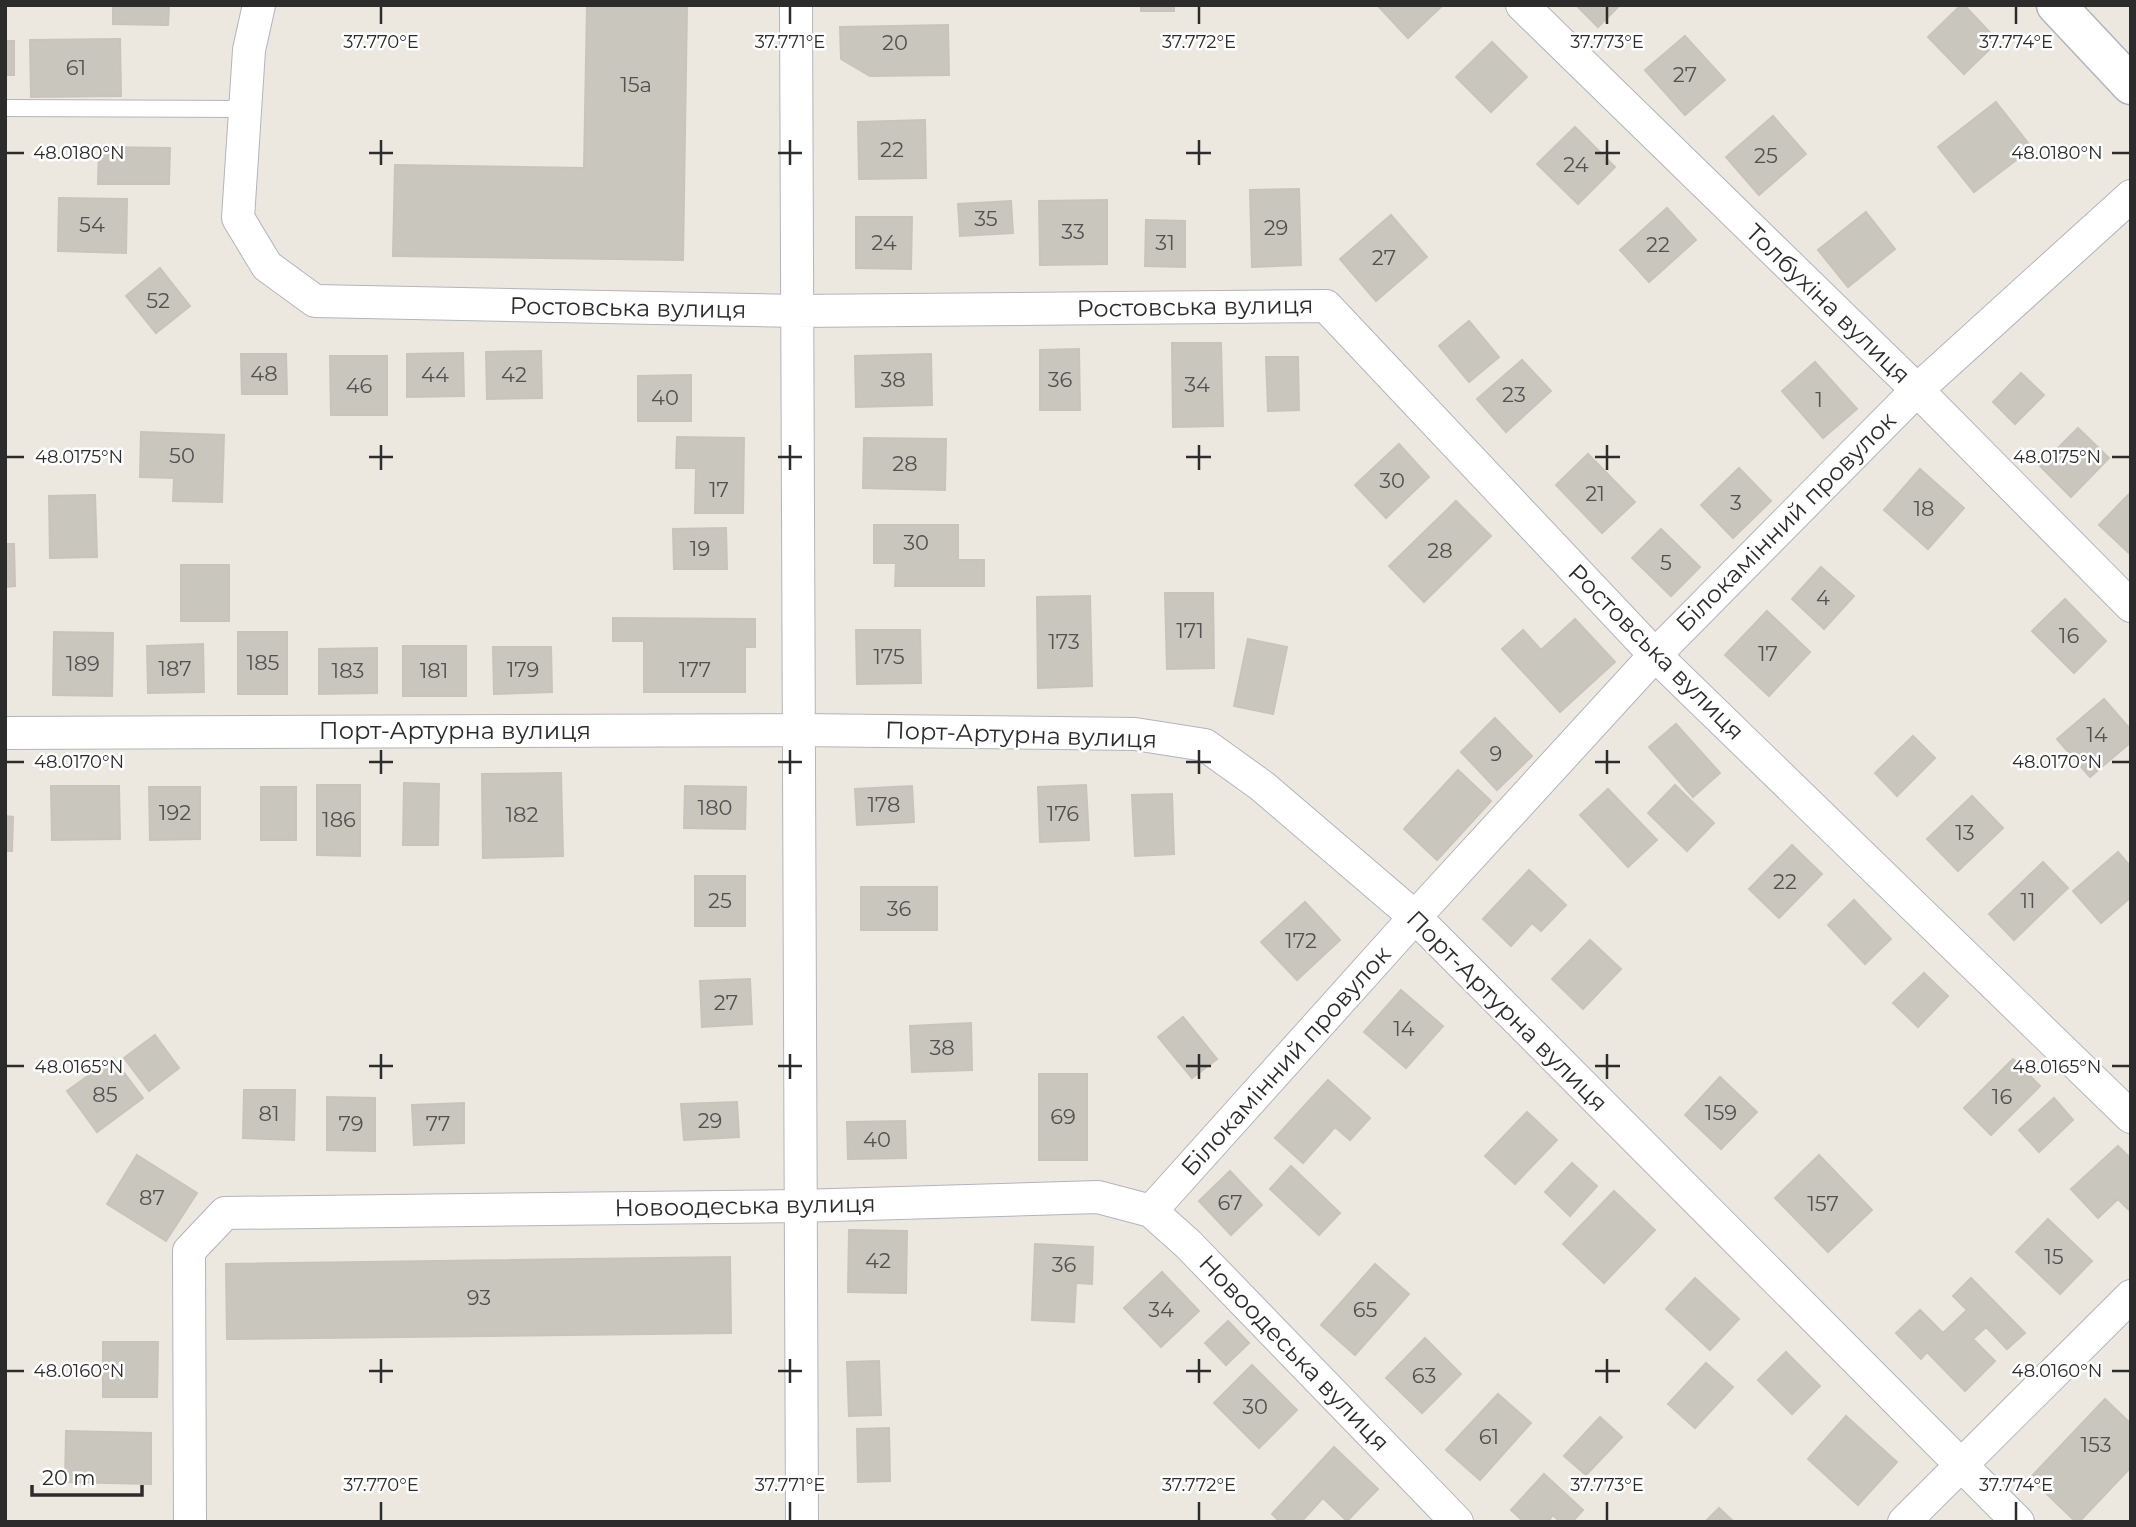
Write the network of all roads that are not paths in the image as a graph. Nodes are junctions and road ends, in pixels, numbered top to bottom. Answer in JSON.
{"nodes":[{"id":1,"x":259,"y":5,"type":"edge"},
{"id":2,"x":796,"y":5,"type":"edge"},
{"id":3,"x":1522,"y":5,"type":"edge"},
{"id":4,"x":2056,"y":5,"type":"edge"},
{"id":5,"x":2131,"y":85,"type":"edge"},
{"id":6,"x":5,"y":108,"type":"edge"},
{"id":7,"x":244,"y":109,"type":"junction"},
{"id":8,"x":2131,"y":196,"type":"edge"},
{"id":9,"x":796,"y":311,"type":"junction"},
{"id":10,"x":1917,"y":390,"type":"junction"},
{"id":11,"x":2131,"y":606,"type":"edge"},
{"id":12,"x":1655,"y":655,"type":"junction"},
{"id":13,"x":798,"y":730,"type":"junction"},
{"id":14,"x":5,"y":733,"type":"edge"},
{"id":15,"x":1415,"y":917,"type":"junction"},
{"id":16,"x":2131,"y":1117,"type":"edge"},
{"id":17,"x":799,"y":1206,"type":"junction"},
{"id":18,"x":1151,"y":1212,"type":"junction"},
{"id":19,"x":2131,"y":1296,"type":"edge"},
{"id":20,"x":1960,"y":1465,"type":"junction"},
{"id":21,"x":190,"y":1522,"type":"edge"},
{"id":22,"x":802,"y":1522,"type":"edge"},
{"id":23,"x":1457,"y":1522,"type":"edge"},
{"id":24,"x":1904,"y":1522,"type":"edge"},
{"id":25,"x":2018,"y":1522,"type":"edge"}],
"edges":[{"from":1,"to":7,"type":"street"},
{"from":2,"to":9,"type":"street"},
{"from":3,"to":10,"type":"street","name":"Толбухіна вулиця"},
{"from":4,"to":5,"type":"street"},
{"from":6,"to":7,"type":"lane"},
{"from":7,"to":9,"type":"street","name":"Ростовська вулиця"},
{"from":8,"to":10,"type":"street","name":"Білокамінний провулок"},
{"from":9,"to":12,"type":"street","name":"Ростовська вулиця"},
{"from":9,"to":13,"type":"street"},
{"from":10,"to":11,"type":"street","name":"Толбухіна вулиця"},
{"from":10,"to":12,"type":"street","name":"Білокамінний провулок"},
{"from":12,"to":15,"type":"street","name":"Білокамінний провулок"},
{"from":12,"to":16,"type":"street","name":"Ростовська вулиця"},
{"from":13,"to":14,"type":"street","name":"Порт-Артурна вулиця"},
{"from":13,"to":15,"type":"street","name":"Порт-Артурна вулиця"},
{"from":13,"to":17,"type":"street"},
{"from":15,"to":18,"type":"street","name":"Білокамінний провулок"},
{"from":15,"to":20,"type":"street","name":"Порт-Артурна вулиця"},
{"from":17,"to":18,"type":"street","name":"Новоодеська вулиця"},
{"from":17,"to":21,"type":"street","name":"Новоодеська вулиця"},
{"from":17,"to":22,"type":"street"},
{"from":18,"to":23,"type":"street","name":"Новоодеська вулиця"},
{"from":19,"to":20,"type":"street"},
{"from":20,"to":24,"type":"street"},
{"from":20,"to":25,"type":"street","name":"Порт-Артурна вулиця"}]}
